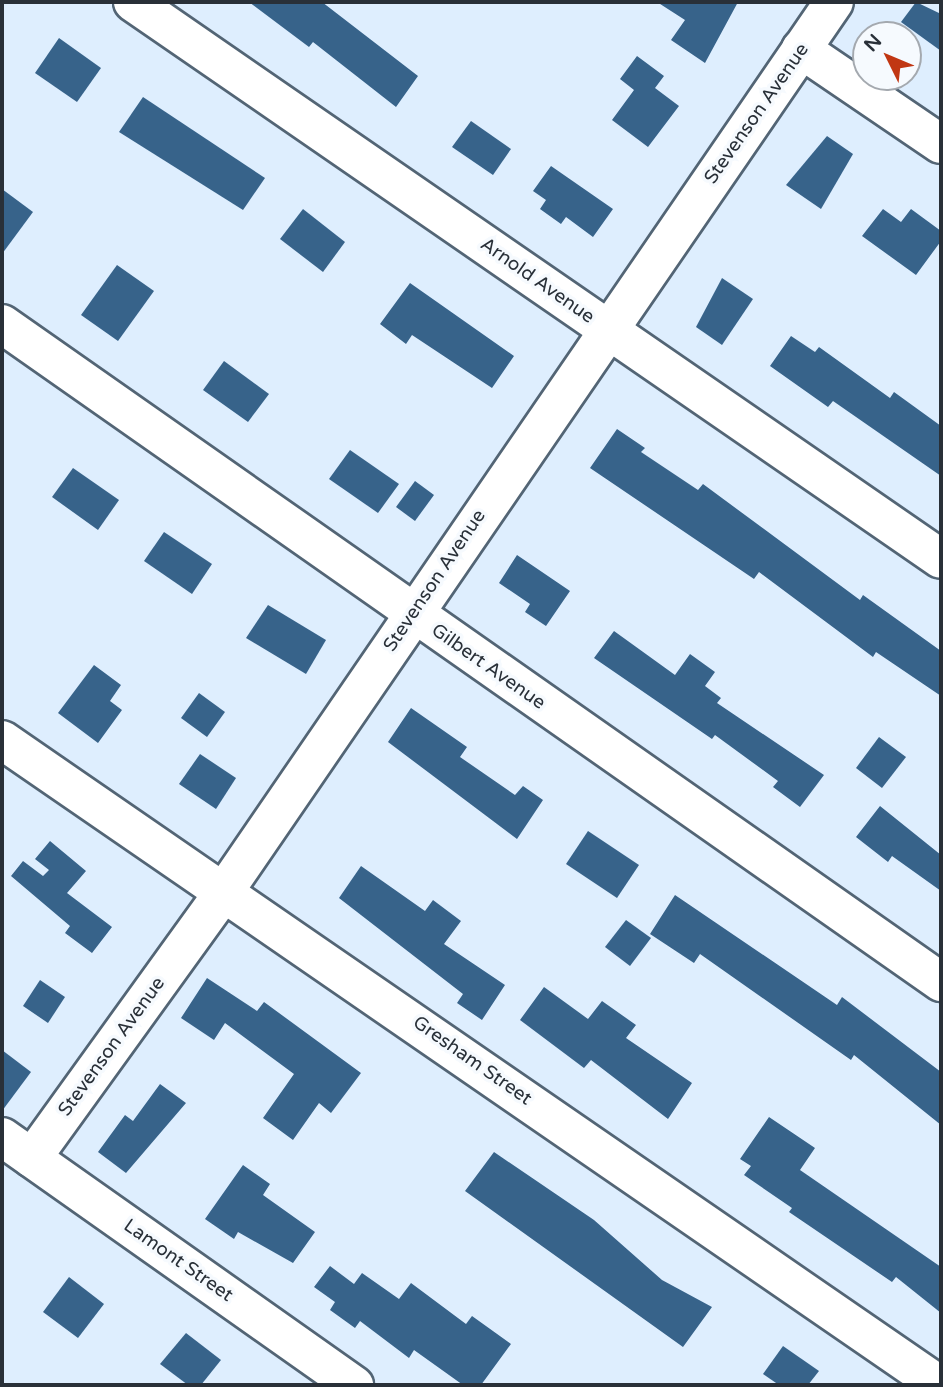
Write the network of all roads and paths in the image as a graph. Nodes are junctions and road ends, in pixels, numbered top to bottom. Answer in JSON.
{"nodes":[{"id":1,"x":133,"y":2,"type":"edge"},
{"id":2,"x":834,"y":2,"type":"edge"},
{"id":3,"x":802,"y":49,"type":"junction"},
{"id":4,"x":941,"y":144,"type":"edge"},
{"id":5,"x":2,"y":324,"type":"edge"},
{"id":6,"x":608,"y":330,"type":"junction"},
{"id":7,"x":941,"y":559,"type":"edge"},
{"id":8,"x":412,"y":614,"type":"junction"},
{"id":9,"x":2,"y":740,"type":"edge"},
{"id":10,"x":223,"y":893,"type":"junction"},
{"id":11,"x":941,"y":982,"type":"edge"},
{"id":12,"x":17,"y":1147,"type":"edge"},
{"id":13,"x":354,"y":1385,"type":"edge"},
{"id":14,"x":939,"y":1385,"type":"edge"}],
"edges":[{"from":1,"to":6,"type":"street","name":"Arnold Avenue"},
{"from":2,"to":3,"type":"street","name":"Stevenson Avenue"},
{"from":3,"to":4,"type":"street"},
{"from":3,"to":6,"type":"street","name":"Stevenson Avenue"},
{"from":5,"to":8,"type":"street","name":"Gilbert Avenue"},
{"from":6,"to":7,"type":"street","name":"Arnold Avenue"},
{"from":6,"to":8,"type":"street","name":"Stevenson Avenue"},
{"from":8,"to":10,"type":"street","name":"Stevenson Avenue"},
{"from":8,"to":11,"type":"street","name":"Gilbert Avenue"},
{"from":9,"to":10,"type":"street","name":"Gresham Street"},
{"from":10,"to":12,"type":"street","name":"Stevenson Avenue"},
{"from":10,"to":14,"type":"street","name":"Gresham Street"},
{"from":12,"to":13,"type":"street","name":"Lamont Street"}]}
